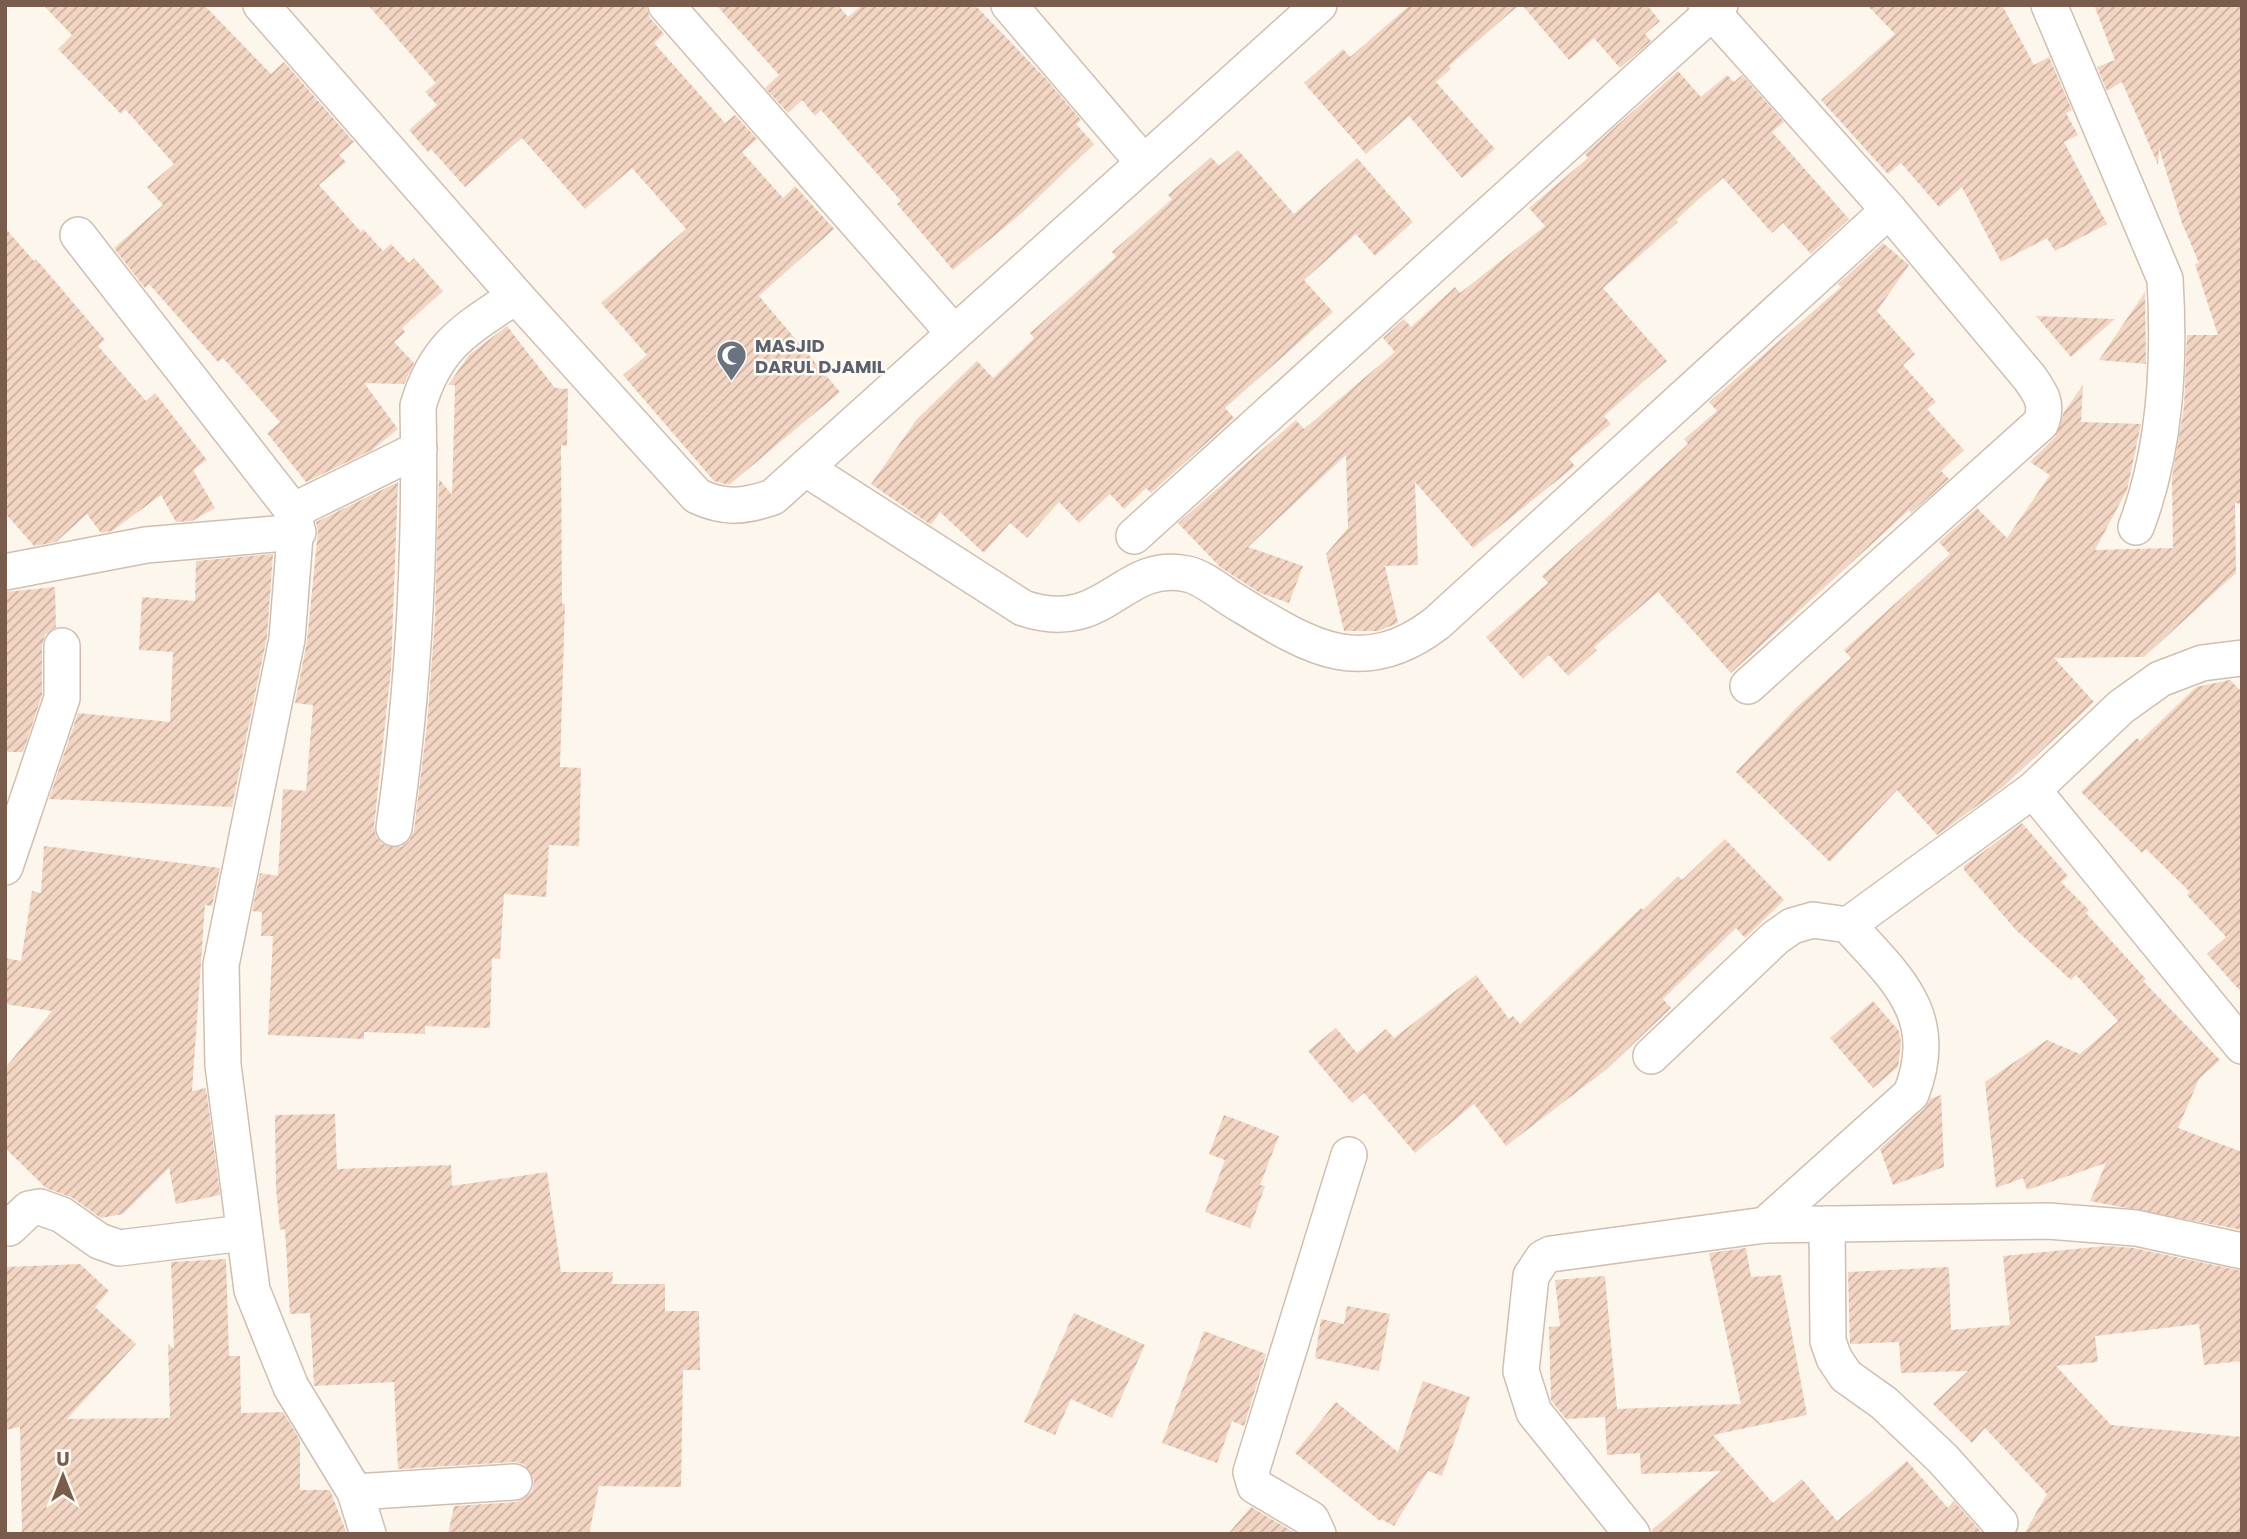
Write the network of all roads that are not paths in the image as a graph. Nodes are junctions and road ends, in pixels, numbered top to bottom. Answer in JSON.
{"nodes":[{"id":1,"x":261,"y":5,"type":"edge"},
{"id":2,"x":666,"y":5,"type":"edge"},
{"id":3,"x":1009,"y":5,"type":"edge"},
{"id":4,"x":1319,"y":5,"type":"edge"},
{"id":5,"x":2049,"y":5,"type":"edge"},
{"id":6,"x":1713,"y":7,"type":"edge"},
{"id":7,"x":1144,"y":163,"type":"junction"},
{"id":8,"x":1889,"y":210,"type":"junction"},
{"id":9,"x":78,"y":235,"type":"dead end"},
{"id":10,"x":516,"y":296,"type":"junction"},
{"id":11,"x":954,"y":334,"type":"junction"},
{"id":12,"x":419,"y":449,"type":"junction"},
{"id":13,"x":805,"y":468,"type":"junction"},
{"id":14,"x":295,"y":521,"type":"junction"},
{"id":15,"x":2136,"y":527,"type":"dead end"},
{"id":16,"x":1134,"y":536,"type":"dead end"},
{"id":17,"x":6,"y":571,"type":"edge"},
{"id":18,"x":62,"y":646,"type":"dead end"},
{"id":19,"x":2242,"y":658,"type":"edge"},
{"id":20,"x":1748,"y":686,"type":"dead end"},
{"id":21,"x":2033,"y":790,"type":"junction"},
{"id":22,"x":394,"y":828,"type":"dead end"},
{"id":23,"x":5,"y":867,"type":"edge"},
{"id":24,"x":1848,"y":925,"type":"junction"},
{"id":25,"x":2242,"y":1046,"type":"edge"},
{"id":26,"x":1651,"y":1056,"type":"dead end"},
{"id":27,"x":1349,"y":1156,"type":"dead end"},
{"id":28,"x":1827,"y":1224,"type":"junction"},
{"id":29,"x":1765,"y":1225,"type":"junction"},
{"id":30,"x":9,"y":1228,"type":"dead end"},
{"id":31,"x":244,"y":1233,"type":"junction"},
{"id":32,"x":2242,"y":1251,"type":"edge"},
{"id":33,"x":514,"y":1482,"type":"dead end"},
{"id":34,"x":355,"y":1492,"type":"junction"},
{"id":35,"x":2000,"y":1523,"type":"dead end"},
{"id":36,"x":368,"y":1534,"type":"edge"},
{"id":37,"x":1318,"y":1534,"type":"edge"},
{"id":38,"x":1632,"y":1534,"type":"edge"}],
"edges":[{"from":1,"to":10,"type":"street"},
{"from":2,"to":11,"type":"street"},
{"from":3,"to":7,"type":"street"},
{"from":4,"to":7,"type":"street"},
{"from":5,"to":15,"type":"street"},
{"from":6,"to":8,"type":"street"},
{"from":6,"to":16,"type":"street"},
{"from":7,"to":11,"type":"street"},
{"from":8,"to":13,"type":"street"},
{"from":8,"to":20,"type":"street"},
{"from":9,"to":14,"type":"street"},
{"from":10,"to":12,"type":"street"},
{"from":10,"to":13,"type":"street"},
{"from":11,"to":13,"type":"street"},
{"from":12,"to":14,"type":"street"},
{"from":12,"to":22,"type":"street"},
{"from":14,"to":17,"type":"street"},
{"from":14,"to":31,"type":"street"},
{"from":18,"to":23,"type":"street"},
{"from":19,"to":21,"type":"street"},
{"from":21,"to":24,"type":"street"},
{"from":21,"to":25,"type":"street"},
{"from":24,"to":26,"type":"street"},
{"from":24,"to":29,"type":"street"},
{"from":27,"to":37,"type":"street"},
{"from":28,"to":29,"type":"street"},
{"from":28,"to":32,"type":"street"},
{"from":28,"to":35,"type":"street"},
{"from":29,"to":38,"type":"street"},
{"from":30,"to":31,"type":"street"},
{"from":31,"to":34,"type":"street"},
{"from":33,"to":34,"type":"street"},
{"from":34,"to":36,"type":"street"}]}
